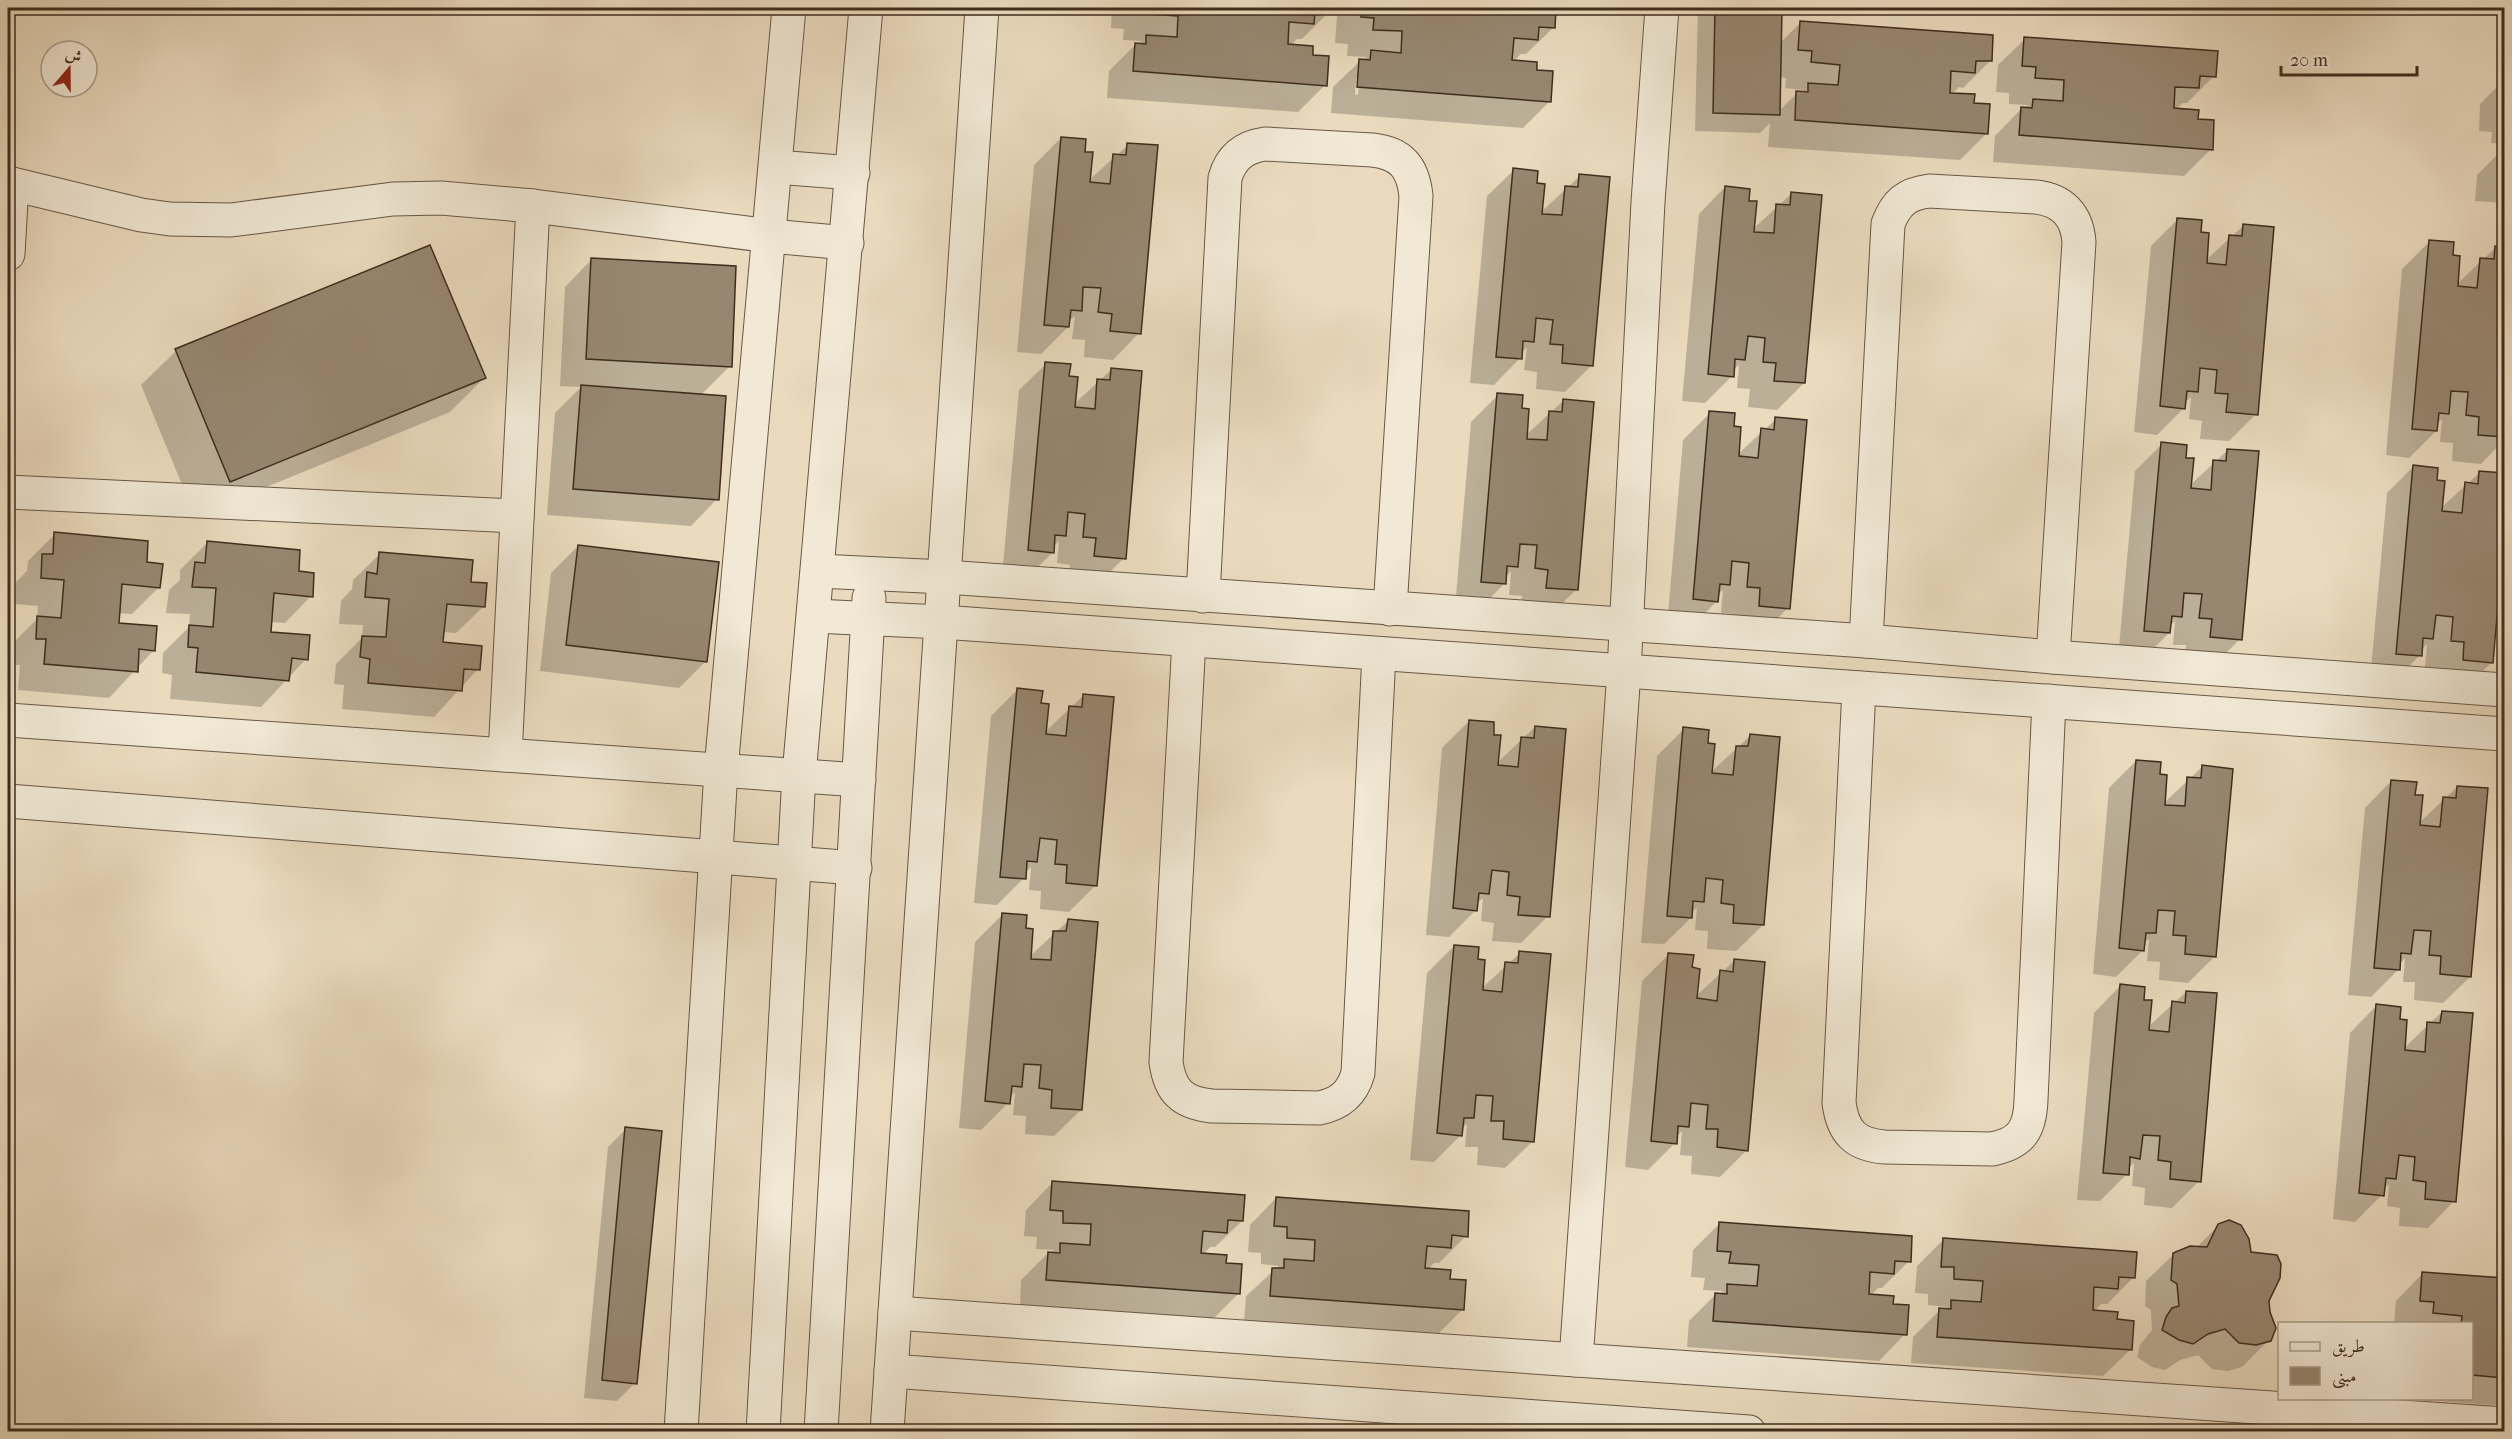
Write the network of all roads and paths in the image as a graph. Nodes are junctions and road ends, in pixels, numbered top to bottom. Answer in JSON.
{"nodes":[{"id":1,"x":789,"y":8,"type":"edge"},
{"id":2,"x":866,"y":8,"type":"edge"},
{"id":3,"x":982,"y":8,"type":"edge"},
{"id":4,"x":1662,"y":8,"type":"edge"},
{"id":5,"x":776,"y":167,"type":"junction"},
{"id":6,"x":853,"y":173,"type":"junction"},
{"id":7,"x":10,"y":183,"type":"edge"},
{"id":8,"x":533,"y":206,"type":"junction"},
{"id":9,"x":770,"y":236,"type":"junction"},
{"id":10,"x":847,"y":243,"type":"junction"},
{"id":11,"x":8,"y":255,"type":"edge"},
{"id":12,"x":8,"y":492,"type":"edge"},
{"id":13,"x":517,"y":516,"type":"junction"},
{"id":14,"x":818,"y":571,"type":"junction"},
{"id":15,"x":870,"y":573,"type":"junction"},
{"id":16,"x":945,"y":577,"type":"junction"},
{"id":17,"x":1203,"y":596,"type":"junction"},
{"id":18,"x":1390,"y":609,"type":"junction"},
{"id":19,"x":814,"y":616,"type":"junction"},
{"id":20,"x":867,"y":618,"type":"junction"},
{"id":21,"x":942,"y":622,"type":"junction"},
{"id":22,"x":1626,"y":626,"type":"junction"},
{"id":23,"x":1189,"y":640,"type":"junction"},
{"id":24,"x":1866,"y":641,"type":"junction"},
{"id":25,"x":1379,"y":654,"type":"junction"},
{"id":26,"x":2053,"y":657,"type":"junction"},
{"id":27,"x":1624,"y":671,"type":"junction"},
{"id":28,"x":1859,"y":688,"type":"junction"},
{"id":29,"x":2505,"y":690,"type":"edge"},
{"id":30,"x":2049,"y":701,"type":"junction"},
{"id":31,"x":8,"y":720,"type":"edge"},
{"id":32,"x":2505,"y":734,"type":"edge"},
{"id":33,"x":506,"y":755,"type":"junction"},
{"id":34,"x":721,"y":770,"type":"junction"},
{"id":35,"x":799,"y":775,"type":"junction"},
{"id":36,"x":859,"y":780,"type":"junction"},
{"id":37,"x":8,"y":801,"type":"edge"},
{"id":38,"x":714,"y":857,"type":"junction"},
{"id":39,"x":793,"y":863,"type":"junction"},
{"id":40,"x":855,"y":868,"type":"junction"},
{"id":41,"x":895,"y":1313,"type":"junction"},
{"id":42,"x":1576,"y":1360,"type":"junction"},
{"id":43,"x":891,"y":1371,"type":"junction"},
{"id":44,"x":2505,"y":1424,"type":"edge"},
{"id":45,"x":681,"y":1431,"type":"edge"},
{"id":46,"x":763,"y":1431,"type":"edge"},
{"id":47,"x":821,"y":1431,"type":"edge"},
{"id":48,"x":887,"y":1431,"type":"edge"},
{"id":49,"x":1749,"y":1431,"type":"edge"}],
"edges":[{"from":1,"to":5,"type":"street"},
{"from":2,"to":6,"type":"street"},
{"from":3,"to":16,"type":"street"},
{"from":4,"to":22,"type":"street"},
{"from":5,"to":6,"type":"street"},
{"from":5,"to":9,"type":"street"},
{"from":6,"to":10,"type":"street"},
{"from":7,"to":8,"type":"street"},
{"from":7,"to":11,"type":"street"},
{"from":8,"to":9,"type":"street"},
{"from":8,"to":13,"type":"street"},
{"from":9,"to":10,"type":"street"},
{"from":9,"to":34,"type":"street"},
{"from":10,"to":14,"type":"street"},
{"from":12,"to":13,"type":"street"},
{"from":13,"to":33,"type":"street"},
{"from":14,"to":15,"type":"street"},
{"from":14,"to":19,"type":"street"},
{"from":15,"to":16,"type":"street"},
{"from":15,"to":20,"type":"street"},
{"from":16,"to":17,"type":"street"},
{"from":16,"to":21,"type":"street"},
{"from":17,"to":18,"type":"street"},
{"from":17,"to":18,"type":"street"},
{"from":18,"to":22,"type":"street"},
{"from":19,"to":20,"type":"street"},
{"from":19,"to":35,"type":"street"},
{"from":20,"to":21,"type":"street"},
{"from":20,"to":36,"type":"street"},
{"from":21,"to":23,"type":"street"},
{"from":21,"to":41,"type":"street"},
{"from":22,"to":24,"type":"street"},
{"from":22,"to":27,"type":"street"},
{"from":23,"to":25,"type":"street"},
{"from":23,"to":25,"type":"street"},
{"from":24,"to":26,"type":"street"},
{"from":24,"to":26,"type":"street"},
{"from":25,"to":27,"type":"street"},
{"from":26,"to":29,"type":"street"},
{"from":27,"to":28,"type":"street"},
{"from":27,"to":42,"type":"street"},
{"from":28,"to":30,"type":"street"},
{"from":28,"to":30,"type":"street"},
{"from":30,"to":32,"type":"street"},
{"from":31,"to":33,"type":"street"},
{"from":33,"to":34,"type":"street"},
{"from":34,"to":35,"type":"street"},
{"from":34,"to":38,"type":"street"},
{"from":35,"to":36,"type":"street"},
{"from":35,"to":39,"type":"street"},
{"from":36,"to":40,"type":"street"},
{"from":37,"to":38,"type":"street"},
{"from":38,"to":39,"type":"street"},
{"from":38,"to":45,"type":"street"},
{"from":39,"to":40,"type":"street"},
{"from":39,"to":46,"type":"street"},
{"from":40,"to":47,"type":"street"},
{"from":41,"to":42,"type":"street"},
{"from":41,"to":43,"type":"street"},
{"from":42,"to":44,"type":"street"},
{"from":43,"to":48,"type":"street"},
{"from":43,"to":49,"type":"street"}]}
